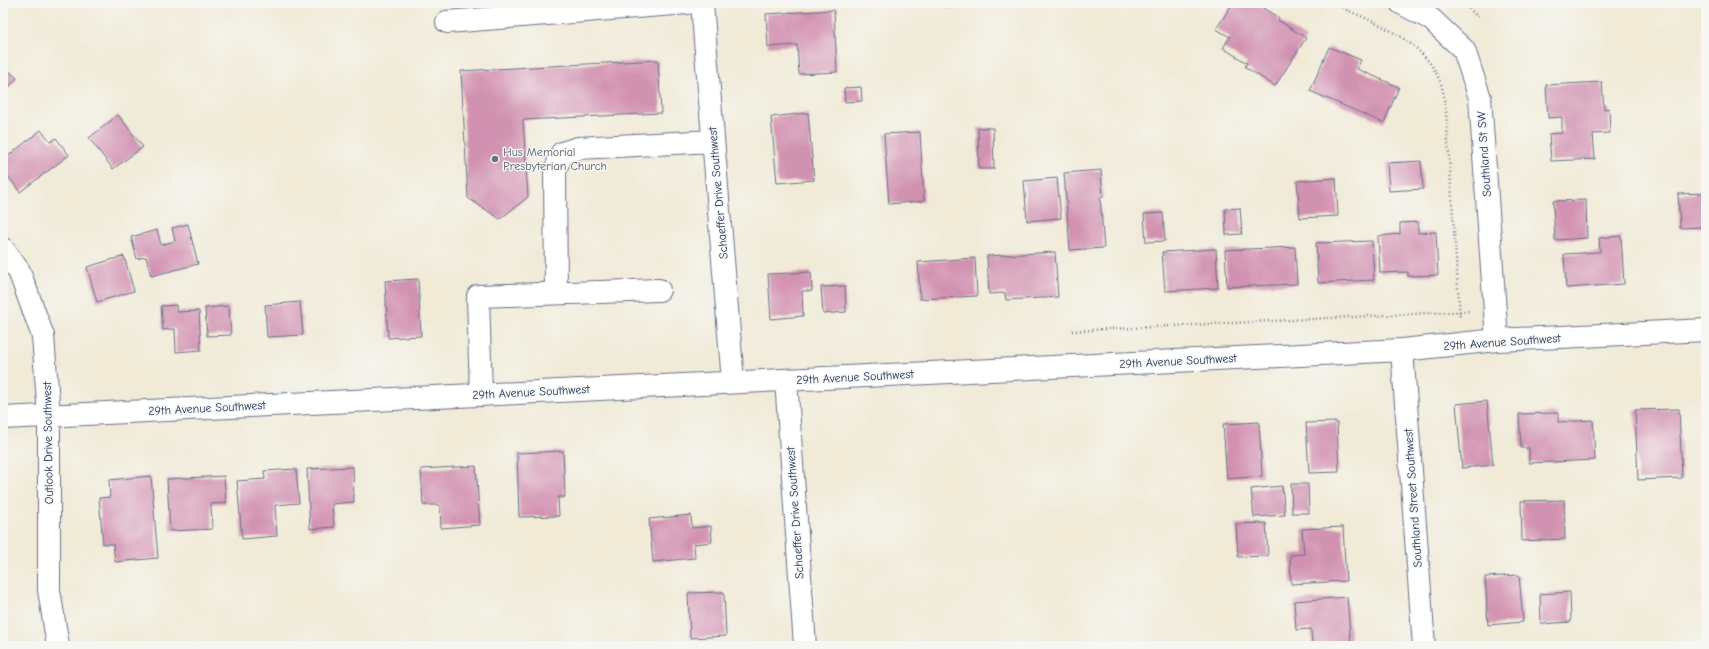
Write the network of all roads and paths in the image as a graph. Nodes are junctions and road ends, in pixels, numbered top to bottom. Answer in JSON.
{"nodes":[{"id":1,"x":686,"y":3,"type":"edge"},
{"id":2,"x":702,"y":3,"type":"edge"},
{"id":3,"x":1332,"y":3,"type":"edge"},
{"id":4,"x":1401,"y":3,"type":"edge"},
{"id":5,"x":1463,"y":3,"type":"edge"},
{"id":6,"x":1479,"y":18,"type":"dead end"},
{"id":7,"x":447,"y":22,"type":"dead end"},
{"id":8,"x":713,"y":141,"type":"junction"},
{"id":9,"x":3,"y":249,"type":"edge"},
{"id":10,"x":659,"y":290,"type":"dead end"},
{"id":11,"x":556,"y":294,"type":"junction"},
{"id":12,"x":1460,"y":311,"type":"junction"},
{"id":13,"x":1495,"y":312,"type":"junction"},
{"id":14,"x":1706,"y":330,"type":"edge"},
{"id":15,"x":1072,"y":331,"type":"dead end"},
{"id":16,"x":1497,"y":340,"type":"junction"},
{"id":17,"x":1461,"y":344,"type":"junction"},
{"id":18,"x":1402,"y":350,"type":"junction"},
{"id":19,"x":786,"y":380,"type":"junction"},
{"id":20,"x":733,"y":382,"type":"junction"},
{"id":21,"x":481,"y":395,"type":"junction"},
{"id":22,"x":49,"y":416,"type":"junction"},
{"id":23,"x":3,"y":418,"type":"edge"},
{"id":24,"x":58,"y":646,"type":"edge"},
{"id":25,"x":805,"y":646,"type":"edge"},
{"id":26,"x":1424,"y":646,"type":"edge"}],
"edges":[{"from":1,"to":7,"type":"street"},
{"from":2,"to":8,"type":"street","name":"Schaeffer Drive Southwest"},
{"from":3,"to":12,"type":"path"},
{"from":4,"to":13,"type":"street","name":"Southland St SW"},
{"from":5,"to":6,"type":"path"},
{"from":8,"to":11,"type":"street"},
{"from":8,"to":20,"type":"street","name":"Schaeffer Drive Southwest"},
{"from":9,"to":22,"type":"street","name":"Outlook Drive Southwest"},
{"from":10,"to":11,"type":"street"},
{"from":11,"to":21,"type":"street"},
{"from":12,"to":13,"type":"path"},
{"from":12,"to":15,"type":"path"},
{"from":12,"to":17,"type":"path"},
{"from":13,"to":16,"type":"street","name":"Southland St SW"},
{"from":14,"to":16,"type":"street","name":"29th Avenue Southwest"},
{"from":16,"to":17,"type":"street","name":"29th Avenue Southwest"},
{"from":17,"to":18,"type":"street","name":"29th Avenue Southwest"},
{"from":18,"to":19,"type":"street","name":"29th Avenue Southwest"},
{"from":18,"to":26,"type":"street","name":"Southland Street Southwest"},
{"from":19,"to":20,"type":"street","name":"29th Avenue Southwest"},
{"from":19,"to":25,"type":"street","name":"Schaeffer Drive Southwest"},
{"from":20,"to":21,"type":"street","name":"29th Avenue Southwest"},
{"from":21,"to":22,"type":"street","name":"29th Avenue Southwest"},
{"from":22,"to":23,"type":"street","name":"29th Avenue Southwest"},
{"from":22,"to":24,"type":"street","name":"Outlook Drive Southwest"}]}
